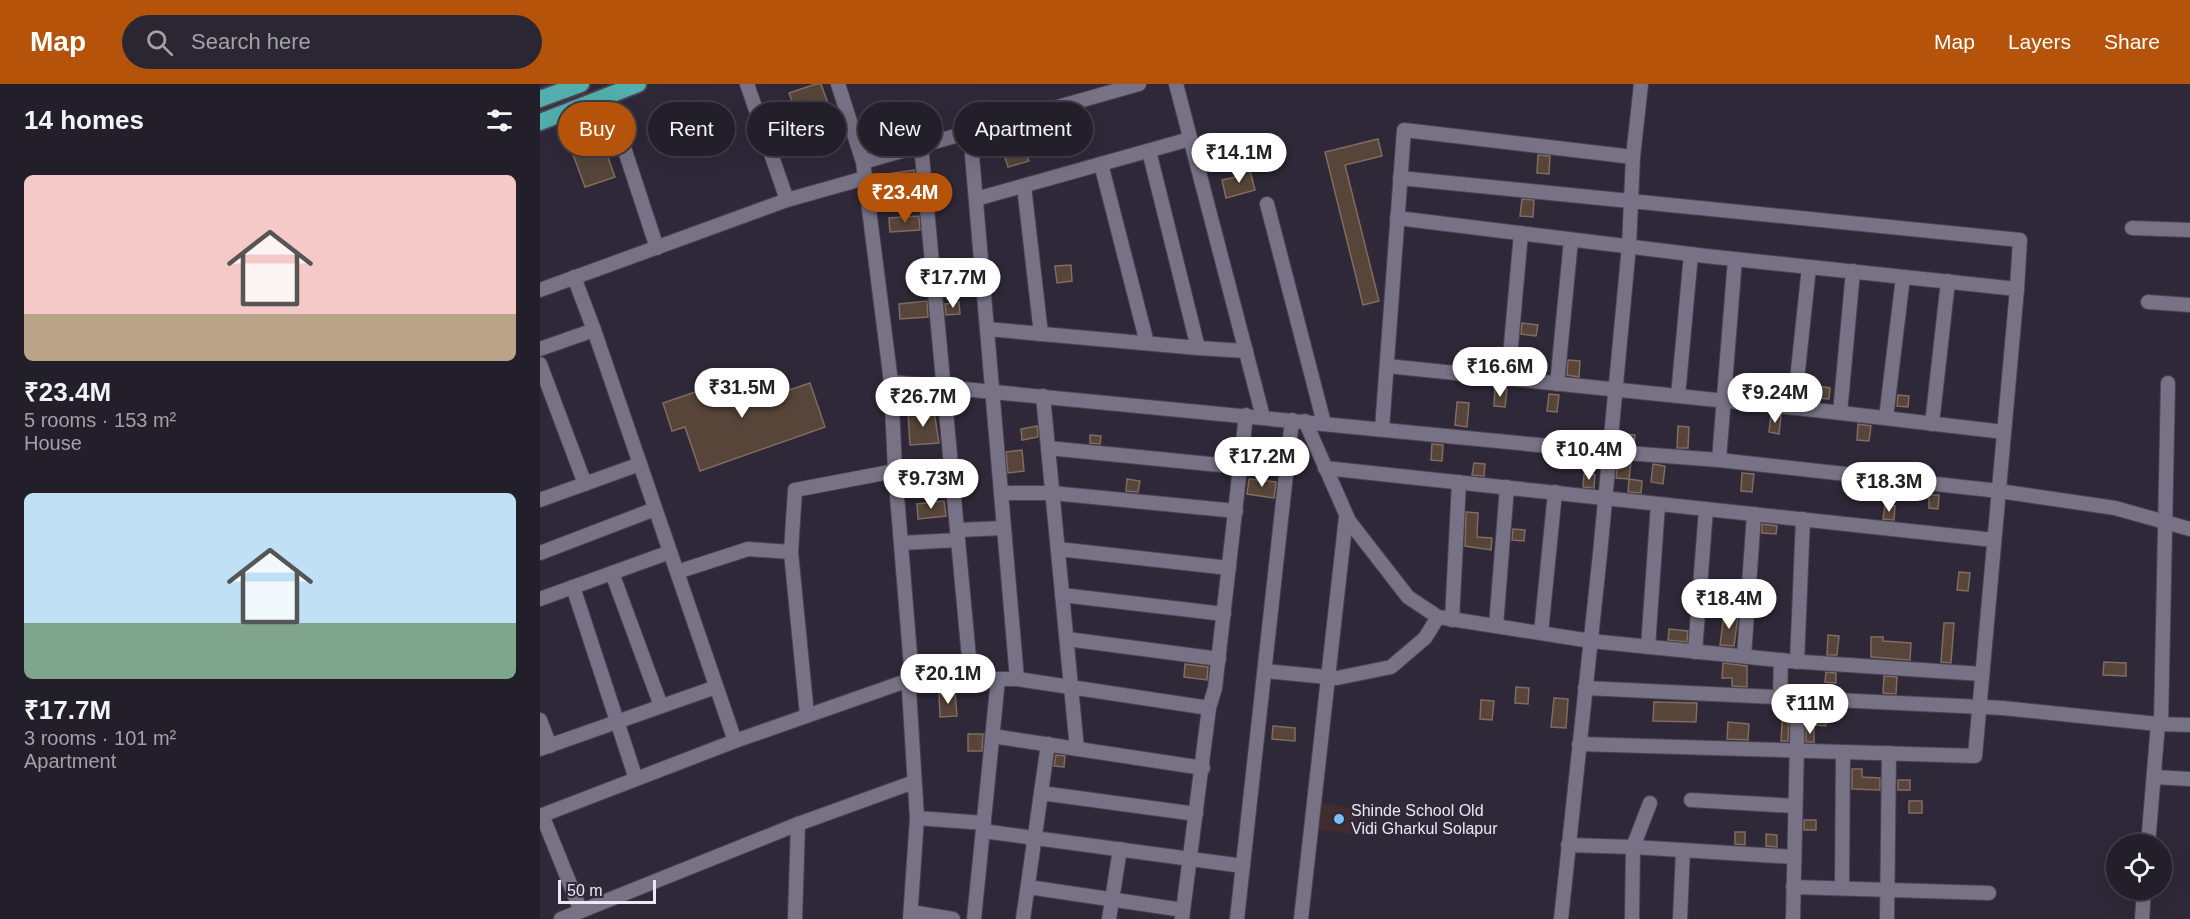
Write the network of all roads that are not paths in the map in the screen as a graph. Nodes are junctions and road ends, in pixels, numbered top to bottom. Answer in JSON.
{"nodes":[{"id":1,"x":581,"y":84,"type":"edge"},
{"id":2,"x":638,"y":84,"type":"edge"},
{"id":3,"x":747,"y":84,"type":"edge"},
{"id":4,"x":838,"y":84,"type":"edge"},
{"id":5,"x":1139,"y":84,"type":"edge"},
{"id":6,"x":1176,"y":84,"type":"edge"},
{"id":7,"x":1641,"y":84,"type":"edge"},
{"id":8,"x":607,"y":96,"type":"junction"},
{"id":9,"x":540,"y":99,"type":"edge"},
{"id":10,"x":1076,"y":102,"type":"edge"},
{"id":11,"x":540,"y":122,"type":"edge"},
{"id":12,"x":1190,"y":139,"type":"junction"},
{"id":13,"x":1149,"y":151,"type":"junction"},
{"id":14,"x":883,"y":156,"type":"edge"},
{"id":15,"x":922,"y":156,"type":"edge"},
{"id":16,"x":972,"y":156,"type":"edge"},
{"id":17,"x":1633,"y":157,"type":"junction"},
{"id":18,"x":863,"y":162,"type":"junction"},
{"id":19,"x":1101,"y":164,"type":"junction"},
{"id":20,"x":865,"y":178,"type":"junction"},
{"id":21,"x":1400,"y":178,"type":"junction"},
{"id":22,"x":1024,"y":186,"type":"junction"},
{"id":23,"x":976,"y":199,"type":"junction"},
{"id":24,"x":787,"y":200,"type":"junction"},
{"id":25,"x":1630,"y":201,"type":"junction"},
{"id":26,"x":1267,"y":204,"type":"dead end"},
{"id":27,"x":1397,"y":218,"type":"junction"},
{"id":28,"x":2132,"y":228,"type":"dead end"},
{"id":29,"x":2190,"y":230,"type":"edge"},
{"id":30,"x":1521,"y":233,"type":"junction"},
{"id":31,"x":1571,"y":240,"type":"junction"},
{"id":32,"x":1629,"y":246,"type":"junction"},
{"id":33,"x":657,"y":248,"type":"junction"},
{"id":34,"x":1691,"y":254,"type":"junction"},
{"id":35,"x":1735,"y":259,"type":"junction"},
{"id":36,"x":1809,"y":267,"type":"junction"},
{"id":37,"x":1853,"y":272,"type":"junction"},
{"id":38,"x":574,"y":277,"type":"junction"},
{"id":39,"x":1903,"y":277,"type":"junction"},
{"id":40,"x":1948,"y":281,"type":"junction"},
{"id":41,"x":2017,"y":289,"type":"junction"},
{"id":42,"x":540,"y":290,"type":"edge"},
{"id":43,"x":2148,"y":302,"type":"dead end"},
{"id":44,"x":2190,"y":305,"type":"edge"},
{"id":45,"x":594,"y":330,"type":"junction"},
{"id":46,"x":987,"y":330,"type":"junction"},
{"id":47,"x":1041,"y":334,"type":"junction"},
{"id":48,"x":1147,"y":343,"type":"junction"},
{"id":49,"x":1198,"y":348,"type":"junction"},
{"id":50,"x":540,"y":350,"type":"edge"},
{"id":51,"x":1246,"y":351,"type":"junction"},
{"id":52,"x":540,"y":364,"type":"edge"},
{"id":53,"x":1387,"y":366,"type":"junction"},
{"id":54,"x":1508,"y":379,"type":"junction"},
{"id":55,"x":891,"y":382,"type":"junction"},
{"id":56,"x":2168,"y":382,"type":"dead end"},
{"id":57,"x":1557,"y":384,"type":"junction"},
{"id":58,"x":944,"y":387,"type":"junction"},
{"id":59,"x":1615,"y":389,"type":"junction"},
{"id":60,"x":993,"y":392,"type":"junction"},
{"id":61,"x":1043,"y":396,"type":"junction"},
{"id":62,"x":1678,"y":396,"type":"junction"},
{"id":63,"x":1724,"y":401,"type":"junction"},
{"id":64,"x":1794,"y":408,"type":"junction"},
{"id":65,"x":1840,"y":413,"type":"junction"},
{"id":66,"x":1246,"y":415,"type":"junction"},
{"id":67,"x":1263,"y":417,"type":"junction"},
{"id":68,"x":1886,"y":418,"type":"junction"},
{"id":69,"x":1299,"y":421,"type":"junction"},
{"id":70,"x":1324,"y":423,"type":"junction"},
{"id":71,"x":1932,"y":424,"type":"junction"},
{"id":72,"x":1382,"y":429,"type":"junction"},
{"id":73,"x":2004,"y":432,"type":"junction"},
{"id":74,"x":1048,"y":448,"type":"junction"},
{"id":75,"x":1610,"y":452,"type":"junction"},
{"id":76,"x":1719,"y":459,"type":"junction"},
{"id":77,"x":640,"y":464,"type":"junction"},
{"id":78,"x":1240,"y":467,"type":"junction"},
{"id":79,"x":1325,"y":468,"type":"junction"},
{"id":80,"x":895,"y":471,"type":"junction"},
{"id":81,"x":1459,"y":482,"type":"junction"},
{"id":82,"x":585,"y":484,"type":"junction"},
{"id":83,"x":1507,"y":487,"type":"junction"},
{"id":84,"x":1999,"y":491,"type":"junction"},
{"id":85,"x":1554,"y":492,"type":"junction"},
{"id":86,"x":1001,"y":493,"type":"junction"},
{"id":87,"x":1053,"y":494,"type":"junction"},
{"id":88,"x":540,"y":498,"type":"edge"},
{"id":89,"x":1605,"y":498,"type":"junction"},
{"id":90,"x":1658,"y":504,"type":"junction"},
{"id":91,"x":655,"y":508,"type":"junction"},
{"id":92,"x":1706,"y":509,"type":"junction"},
{"id":93,"x":1236,"y":511,"type":"junction"},
{"id":94,"x":1754,"y":514,"type":"junction"},
{"id":95,"x":1346,"y":517,"type":"junction"},
{"id":96,"x":1803,"y":519,"type":"junction"},
{"id":97,"x":2165,"y":522,"type":"junction"},
{"id":98,"x":1004,"y":528,"type":"junction"},
{"id":99,"x":2190,"y":530,"type":"edge"},
{"id":100,"x":958,"y":535,"type":"junction"},
{"id":101,"x":1994,"y":540,"type":"junction"},
{"id":102,"x":901,"y":543,"type":"junction"},
{"id":103,"x":1058,"y":549,"type":"junction"},
{"id":104,"x":670,"y":552,"type":"junction"},
{"id":105,"x":791,"y":552,"type":"junction"},
{"id":106,"x":540,"y":553,"type":"edge"},
{"id":107,"x":1229,"y":568,"type":"junction"},
{"id":108,"x":677,"y":572,"type":"junction"},
{"id":109,"x":612,"y":573,"type":"junction"},
{"id":110,"x":573,"y":587,"type":"junction"},
{"id":111,"x":1062,"y":595,"type":"junction"},
{"id":112,"x":540,"y":599,"type":"edge"},
{"id":113,"x":1224,"y":614,"type":"junction"},
{"id":114,"x":1445,"y":619,"type":"junction"},
{"id":115,"x":1496,"y":627,"type":"junction"},
{"id":116,"x":1541,"y":633,"type":"junction"},
{"id":117,"x":1066,"y":639,"type":"junction"},
{"id":118,"x":1591,"y":641,"type":"junction"},
{"id":119,"x":1648,"y":647,"type":"junction"},
{"id":120,"x":1695,"y":652,"type":"junction"},
{"id":121,"x":1744,"y":656,"type":"junction"},
{"id":122,"x":1219,"y":659,"type":"junction"},
{"id":123,"x":1781,"y":660,"type":"junction"},
{"id":124,"x":1797,"y":662,"type":"junction"},
{"id":125,"x":1265,"y":671,"type":"junction"},
{"id":126,"x":1982,"y":674,"type":"junction"},
{"id":127,"x":1329,"y":677,"type":"junction"},
{"id":128,"x":912,"y":679,"type":"junction"},
{"id":129,"x":971,"y":679,"type":"junction"},
{"id":130,"x":998,"y":679,"type":"junction"},
{"id":131,"x":1017,"y":679,"type":"junction"},
{"id":132,"x":716,"y":687,"type":"junction"},
{"id":133,"x":1071,"y":687,"type":"junction"},
{"id":134,"x":1585,"y":688,"type":"junction"},
{"id":135,"x":1780,"y":697,"type":"junction"},
{"id":136,"x":1798,"y":698,"type":"junction"},
{"id":137,"x":661,"y":706,"type":"junction"},
{"id":138,"x":1980,"y":707,"type":"junction"},
{"id":139,"x":1209,"y":708,"type":"junction"},
{"id":140,"x":807,"y":715,"type":"junction"},
{"id":141,"x":540,"y":720,"type":"edge"},
{"id":142,"x":618,"y":722,"type":"junction"},
{"id":143,"x":2159,"y":724,"type":"junction"},
{"id":144,"x":2190,"y":725,"type":"edge"},
{"id":145,"x":992,"y":736,"type":"junction"},
{"id":146,"x":735,"y":741,"type":"junction"},
{"id":147,"x":1048,"y":744,"type":"junction"},
{"id":148,"x":1579,"y":744,"type":"junction"},
{"id":149,"x":545,"y":747,"type":"edge"},
{"id":150,"x":1077,"y":749,"type":"junction"},
{"id":151,"x":1796,"y":750,"type":"junction"},
{"id":152,"x":1843,"y":752,"type":"junction"},
{"id":153,"x":1889,"y":753,"type":"junction"},
{"id":154,"x":1203,"y":768,"type":"junction"},
{"id":155,"x":2154,"y":777,"type":"junction"},
{"id":156,"x":636,"y":779,"type":"junction"},
{"id":157,"x":2190,"y":779,"type":"edge"},
{"id":158,"x":914,"y":782,"type":"junction"},
{"id":159,"x":1041,"y":793,"type":"junction"},
{"id":160,"x":1691,"y":800,"type":"dead end"},
{"id":161,"x":1650,"y":803,"type":"dead end"},
{"id":162,"x":1795,"y":806,"type":"junction"},
{"id":163,"x":1196,"y":814,"type":"junction"},
{"id":164,"x":541,"y":815,"type":"edge"},
{"id":165,"x":916,"y":818,"type":"junction"},
{"id":166,"x":798,"y":824,"type":"junction"},
{"id":167,"x":983,"y":827,"type":"junction"},
{"id":168,"x":2149,"y":834,"type":"edge"},
{"id":169,"x":1035,"y":838,"type":"junction"},
{"id":170,"x":1568,"y":845,"type":"junction"},
{"id":171,"x":1633,"y":847,"type":"junction"},
{"id":172,"x":1120,"y":849,"type":"junction"},
{"id":173,"x":1683,"y":850,"type":"junction"},
{"id":174,"x":1794,"y":857,"type":"junction"},
{"id":175,"x":1190,"y":859,"type":"junction"},
{"id":176,"x":1243,"y":866,"type":"junction"},
{"id":177,"x":1028,"y":887,"type":"junction"},
{"id":178,"x":1793,"y":887,"type":"junction"},
{"id":179,"x":1842,"y":888,"type":"junction"},
{"id":180,"x":1887,"y":890,"type":"junction"},
{"id":181,"x":1989,"y":892,"type":"dead end"},
{"id":182,"x":1112,"y":899,"type":"junction"},
{"id":183,"x":2143,"y":900,"type":"edge"},
{"id":184,"x":581,"y":911,"type":"junction"},
{"id":185,"x":1182,"y":914,"type":"edge"},
{"id":186,"x":910,"y":916,"type":"edge"},
{"id":187,"x":561,"y":919,"type":"edge"},
{"id":188,"x":795,"y":919,"type":"edge"},
{"id":189,"x":952,"y":919,"type":"edge"},
{"id":190,"x":974,"y":919,"type":"edge"},
{"id":191,"x":1023,"y":919,"type":"edge"},
{"id":192,"x":1109,"y":919,"type":"edge"},
{"id":193,"x":1238,"y":919,"type":"edge"},
{"id":194,"x":1302,"y":919,"type":"edge"},
{"id":195,"x":1561,"y":919,"type":"edge"},
{"id":196,"x":1632,"y":919,"type":"edge"},
{"id":197,"x":1680,"y":919,"type":"edge"},
{"id":198,"x":1793,"y":919,"type":"edge"},
{"id":199,"x":1887,"y":919,"type":"edge"},
{"id":200,"x":2142,"y":919,"type":"edge"}],
"edges":[{"from":1,"to":9,"type":"highway"},
{"from":2,"to":8,"type":"highway"},
{"from":3,"to":24,"type":"street"},
{"from":4,"to":18,"type":"street"},
{"from":5,"to":10,"type":"street"},
{"from":6,"to":12,"type":"street"},
{"from":7,"to":17,"type":"street"},
{"from":8,"to":11,"type":"highway"},
{"from":8,"to":33,"type":"street"},
{"from":12,"to":13,"type":"street"},
{"from":12,"to":51,"type":"street"},
{"from":13,"to":19,"type":"street"},
{"from":13,"to":49,"type":"street"},
{"from":14,"to":18,"type":"street"},
{"from":15,"to":58,"type":"street"},
{"from":16,"to":23,"type":"street"},
{"from":17,"to":21,"type":"street"},
{"from":17,"to":25,"type":"street"},
{"from":18,"to":20,"type":"street"},
{"from":19,"to":22,"type":"street"},
{"from":19,"to":48,"type":"street"},
{"from":20,"to":24,"type":"street"},
{"from":20,"to":55,"type":"street"},
{"from":21,"to":25,"type":"street"},
{"from":21,"to":27,"type":"street"},
{"from":22,"to":23,"type":"street"},
{"from":22,"to":47,"type":"street"},
{"from":23,"to":46,"type":"street"},
{"from":24,"to":33,"type":"street"},
{"from":25,"to":32,"type":"street"},
{"from":25,"to":41,"type":"street"},
{"from":26,"to":70,"type":"street"},
{"from":27,"to":30,"type":"street"},
{"from":27,"to":53,"type":"street"},
{"from":28,"to":29,"type":"street"},
{"from":30,"to":31,"type":"street"},
{"from":30,"to":54,"type":"street"},
{"from":31,"to":32,"type":"street"},
{"from":31,"to":57,"type":"street"},
{"from":32,"to":34,"type":"street"},
{"from":32,"to":59,"type":"street"},
{"from":33,"to":38,"type":"street"},
{"from":34,"to":35,"type":"street"},
{"from":34,"to":62,"type":"street"},
{"from":35,"to":36,"type":"street"},
{"from":35,"to":63,"type":"street"},
{"from":36,"to":37,"type":"street"},
{"from":36,"to":64,"type":"street"},
{"from":37,"to":39,"type":"street"},
{"from":37,"to":65,"type":"street"},
{"from":38,"to":42,"type":"street"},
{"from":38,"to":45,"type":"street"},
{"from":39,"to":40,"type":"street"},
{"from":39,"to":68,"type":"street"},
{"from":40,"to":41,"type":"street"},
{"from":40,"to":71,"type":"street"},
{"from":41,"to":73,"type":"street"},
{"from":43,"to":44,"type":"street"},
{"from":45,"to":50,"type":"street"},
{"from":45,"to":77,"type":"street"},
{"from":46,"to":47,"type":"street"},
{"from":46,"to":60,"type":"street"},
{"from":47,"to":48,"type":"street"},
{"from":48,"to":49,"type":"street"},
{"from":49,"to":51,"type":"street"},
{"from":51,"to":67,"type":"street"},
{"from":52,"to":82,"type":"street"},
{"from":53,"to":54,"type":"street"},
{"from":53,"to":72,"type":"street"},
{"from":54,"to":57,"type":"street"},
{"from":55,"to":58,"type":"street"},
{"from":55,"to":80,"type":"street"},
{"from":56,"to":97,"type":"street"},
{"from":57,"to":59,"type":"street"},
{"from":58,"to":60,"type":"street"},
{"from":58,"to":100,"type":"street"},
{"from":59,"to":62,"type":"street"},
{"from":59,"to":75,"type":"street"},
{"from":60,"to":61,"type":"street"},
{"from":60,"to":86,"type":"street"},
{"from":61,"to":66,"type":"street"},
{"from":61,"to":74,"type":"street"},
{"from":62,"to":63,"type":"street"},
{"from":63,"to":64,"type":"street"},
{"from":63,"to":76,"type":"street"},
{"from":64,"to":65,"type":"street"},
{"from":65,"to":68,"type":"street"},
{"from":66,"to":67,"type":"street"},
{"from":66,"to":78,"type":"street"},
{"from":67,"to":69,"type":"street"},
{"from":68,"to":71,"type":"street"},
{"from":69,"to":70,"type":"street"},
{"from":69,"to":79,"type":"street"},
{"from":69,"to":125,"type":"street"},
{"from":70,"to":72,"type":"street"},
{"from":71,"to":73,"type":"street"},
{"from":72,"to":75,"type":"street"},
{"from":73,"to":84,"type":"street"},
{"from":74,"to":78,"type":"street"},
{"from":74,"to":87,"type":"street"},
{"from":75,"to":76,"type":"street"},
{"from":75,"to":89,"type":"street"},
{"from":76,"to":84,"type":"street"},
{"from":77,"to":82,"type":"street"},
{"from":77,"to":91,"type":"street"},
{"from":78,"to":93,"type":"street"},
{"from":79,"to":81,"type":"street"},
{"from":79,"to":95,"type":"street"},
{"from":80,"to":102,"type":"street"},
{"from":80,"to":105,"type":"street"},
{"from":81,"to":83,"type":"street"},
{"from":81,"to":114,"type":"street"},
{"from":82,"to":88,"type":"street"},
{"from":83,"to":85,"type":"street"},
{"from":83,"to":115,"type":"street"},
{"from":84,"to":97,"type":"street"},
{"from":84,"to":101,"type":"street"},
{"from":85,"to":89,"type":"street"},
{"from":85,"to":116,"type":"street"},
{"from":86,"to":87,"type":"street"},
{"from":86,"to":98,"type":"street"},
{"from":87,"to":93,"type":"street"},
{"from":87,"to":103,"type":"street"},
{"from":89,"to":90,"type":"street"},
{"from":89,"to":118,"type":"street"},
{"from":90,"to":92,"type":"street"},
{"from":90,"to":119,"type":"street"},
{"from":91,"to":104,"type":"street"},
{"from":91,"to":106,"type":"street"},
{"from":92,"to":94,"type":"street"},
{"from":92,"to":120,"type":"street"},
{"from":93,"to":107,"type":"street"},
{"from":94,"to":96,"type":"street"},
{"from":94,"to":121,"type":"street"},
{"from":95,"to":114,"type":"street"},
{"from":95,"to":127,"type":"street"},
{"from":96,"to":101,"type":"street"},
{"from":96,"to":124,"type":"street"},
{"from":97,"to":99,"type":"street"},
{"from":97,"to":143,"type":"street"},
{"from":98,"to":100,"type":"street"},
{"from":98,"to":131,"type":"street"},
{"from":100,"to":102,"type":"street"},
{"from":100,"to":129,"type":"street"},
{"from":101,"to":126,"type":"street"},
{"from":102,"to":128,"type":"street"},
{"from":103,"to":107,"type":"street"},
{"from":103,"to":111,"type":"street"},
{"from":104,"to":108,"type":"street"},
{"from":104,"to":109,"type":"street"},
{"from":105,"to":108,"type":"street"},
{"from":105,"to":140,"type":"street"},
{"from":107,"to":113,"type":"street"},
{"from":108,"to":132,"type":"street"},
{"from":109,"to":110,"type":"street"},
{"from":109,"to":137,"type":"street"},
{"from":110,"to":112,"type":"street"},
{"from":110,"to":142,"type":"street"},
{"from":111,"to":113,"type":"street"},
{"from":111,"to":117,"type":"street"},
{"from":113,"to":122,"type":"street"},
{"from":114,"to":115,"type":"street"},
{"from":114,"to":127,"type":"street"},
{"from":115,"to":116,"type":"street"},
{"from":116,"to":118,"type":"street"},
{"from":117,"to":122,"type":"street"},
{"from":117,"to":133,"type":"street"},
{"from":118,"to":119,"type":"street"},
{"from":118,"to":134,"type":"street"},
{"from":119,"to":120,"type":"street"},
{"from":120,"to":121,"type":"street"},
{"from":121,"to":123,"type":"street"},
{"from":122,"to":139,"type":"street"},
{"from":123,"to":124,"type":"street"},
{"from":123,"to":135,"type":"street"},
{"from":124,"to":126,"type":"street"},
{"from":125,"to":127,"type":"street"},
{"from":125,"to":176,"type":"street"},
{"from":126,"to":138,"type":"street"},
{"from":127,"to":194,"type":"street"},
{"from":128,"to":129,"type":"street"},
{"from":128,"to":140,"type":"street"},
{"from":128,"to":158,"type":"street"},
{"from":129,"to":130,"type":"street"},
{"from":130,"to":131,"type":"street"},
{"from":130,"to":145,"type":"street"},
{"from":131,"to":133,"type":"street"},
{"from":132,"to":137,"type":"street"},
{"from":132,"to":146,"type":"street"},
{"from":133,"to":139,"type":"street"},
{"from":133,"to":150,"type":"street"},
{"from":134,"to":135,"type":"street"},
{"from":134,"to":148,"type":"street"},
{"from":135,"to":136,"type":"street"},
{"from":136,"to":138,"type":"street"},
{"from":136,"to":151,"type":"street"},
{"from":137,"to":142,"type":"street"},
{"from":138,"to":143,"type":"street"},
{"from":138,"to":153,"type":"street"},
{"from":139,"to":154,"type":"street"},
{"from":140,"to":146,"type":"street"},
{"from":141,"to":149,"type":"street"},
{"from":142,"to":149,"type":"street"},
{"from":142,"to":156,"type":"street"},
{"from":143,"to":144,"type":"street"},
{"from":143,"to":155,"type":"street"},
{"from":145,"to":147,"type":"street"},
{"from":145,"to":167,"type":"street"},
{"from":146,"to":156,"type":"street"},
{"from":147,"to":150,"type":"street"},
{"from":147,"to":159,"type":"street"},
{"from":148,"to":151,"type":"street"},
{"from":148,"to":170,"type":"street"},
{"from":150,"to":154,"type":"street"},
{"from":151,"to":152,"type":"street"},
{"from":151,"to":162,"type":"street"},
{"from":152,"to":153,"type":"street"},
{"from":152,"to":179,"type":"street"},
{"from":153,"to":180,"type":"street"},
{"from":154,"to":163,"type":"street"},
{"from":155,"to":157,"type":"street"},
{"from":155,"to":168,"type":"street"},
{"from":156,"to":164,"type":"street"},
{"from":158,"to":165,"type":"street"},
{"from":158,"to":166,"type":"street"},
{"from":159,"to":163,"type":"street"},
{"from":159,"to":169,"type":"street"},
{"from":160,"to":162,"type":"street"},
{"from":161,"to":171,"type":"street"},
{"from":162,"to":174,"type":"street"},
{"from":163,"to":175,"type":"street"},
{"from":164,"to":184,"type":"street"},
{"from":165,"to":167,"type":"street"},
{"from":165,"to":186,"type":"street"},
{"from":166,"to":184,"type":"street"},
{"from":166,"to":188,"type":"street"},
{"from":167,"to":169,"type":"street"},
{"from":167,"to":190,"type":"street"},
{"from":169,"to":172,"type":"street"},
{"from":169,"to":177,"type":"street"},
{"from":170,"to":171,"type":"street"},
{"from":170,"to":195,"type":"street"},
{"from":171,"to":173,"type":"street"},
{"from":171,"to":196,"type":"street"},
{"from":172,"to":175,"type":"street"},
{"from":172,"to":182,"type":"street"},
{"from":173,"to":174,"type":"street"},
{"from":173,"to":197,"type":"street"},
{"from":174,"to":178,"type":"street"},
{"from":175,"to":176,"type":"street"},
{"from":175,"to":185,"type":"street"},
{"from":176,"to":193,"type":"street"},
{"from":177,"to":182,"type":"street"},
{"from":177,"to":191,"type":"street"},
{"from":178,"to":179,"type":"street"},
{"from":178,"to":198,"type":"street"},
{"from":179,"to":180,"type":"street"},
{"from":180,"to":181,"type":"street"},
{"from":180,"to":199,"type":"street"},
{"from":182,"to":185,"type":"street"},
{"from":182,"to":192,"type":"street"},
{"from":183,"to":200,"type":"street"},
{"from":184,"to":187,"type":"street"},
{"from":186,"to":189,"type":"street"}]}
